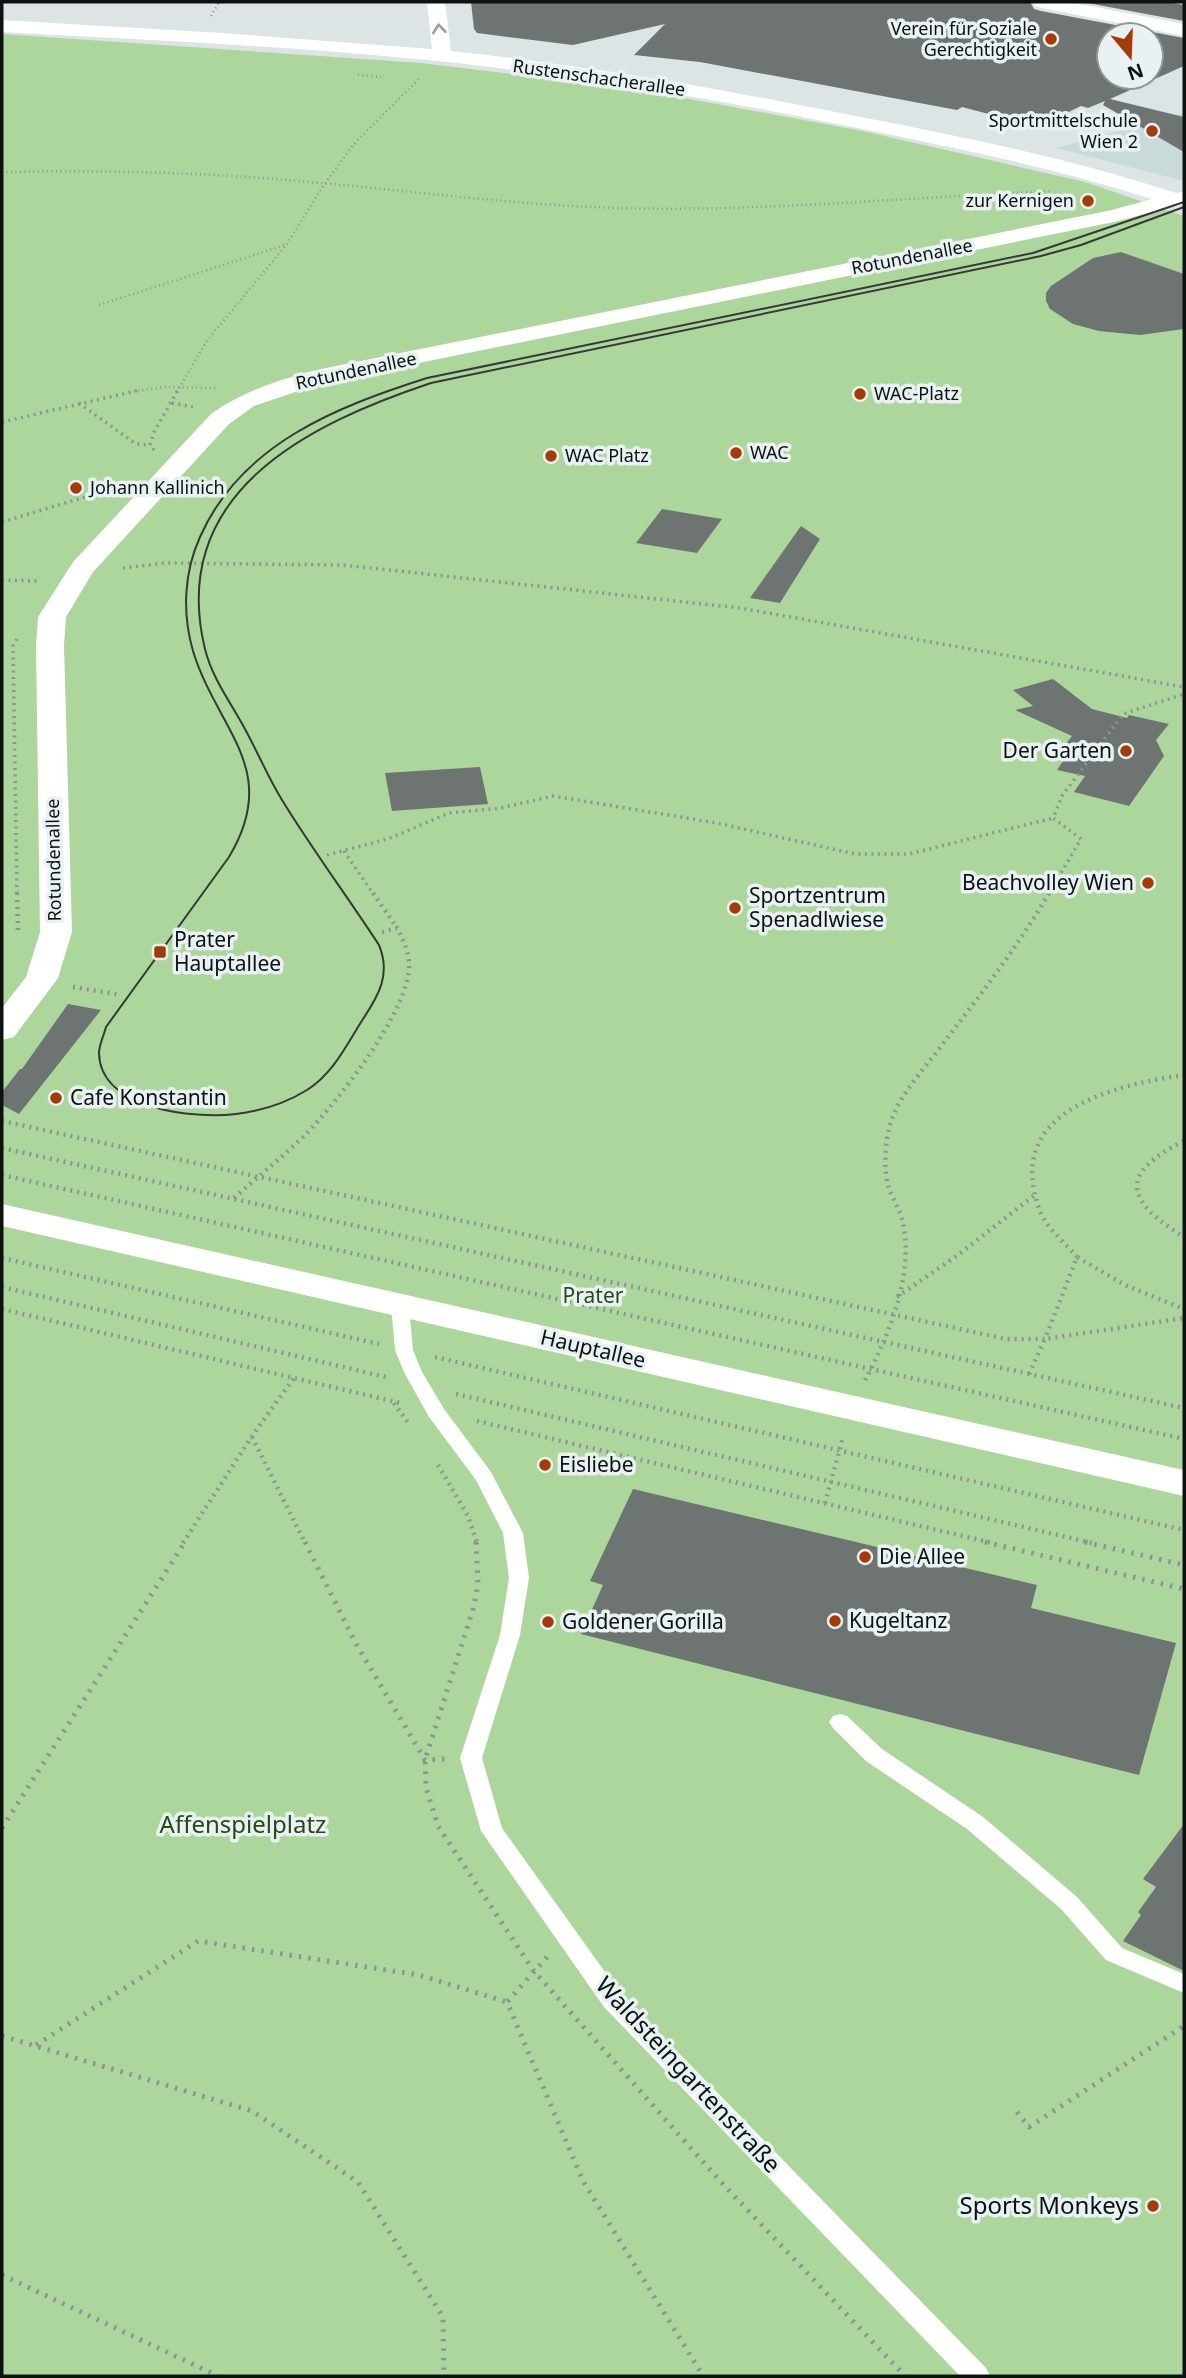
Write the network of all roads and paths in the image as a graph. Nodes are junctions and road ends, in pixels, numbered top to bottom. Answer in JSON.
{"nodes":[{"id":1,"x":436,"y":2,"type":"edge"},
{"id":2,"x":1054,"y":3,"type":"edge"},
{"id":3,"x":2,"y":26,"type":"edge"},
{"id":4,"x":1184,"y":30,"type":"edge"},
{"id":5,"x":442,"y":56,"type":"junction"},
{"id":6,"x":423,"y":75,"type":"dead end"},
{"id":7,"x":2,"y":172,"type":"edge"},
{"id":8,"x":325,"y":183,"type":"junction"},
{"id":9,"x":1054,"y":191,"type":"dead end"},
{"id":10,"x":1181,"y":200,"type":"edge"},
{"id":11,"x":287,"y":244,"type":"junction"},
{"id":12,"x":99,"y":305,"type":"dead end"},
{"id":13,"x":181,"y":385,"type":"junction"},
{"id":14,"x":218,"y":388,"type":"dead end"},
{"id":15,"x":79,"y":402,"type":"junction"},
{"id":16,"x":172,"y":403,"type":"junction"},
{"id":17,"x":205,"y":409,"type":"dead end"},
{"id":18,"x":2,"y":422,"type":"edge"},
{"id":19,"x":150,"y":445,"type":"junction"},
{"id":20,"x":163,"y":478,"type":"junction"},
{"id":21,"x":2,"y":522,"type":"edge"},
{"id":22,"x":82,"y":568,"type":"junction"},
{"id":23,"x":43,"y":580,"type":"dead end"},
{"id":24,"x":38,"y":591,"type":"dead end"},
{"id":25,"x":18,"y":635,"type":"dead end"},
{"id":26,"x":1184,"y":687,"type":"edge"},
{"id":27,"x":1184,"y":694,"type":"edge"},
{"id":28,"x":1053,"y":818,"type":"junction"},
{"id":29,"x":344,"y":851,"type":"junction"},
{"id":30,"x":327,"y":855,"type":"dead end"},
{"id":31,"x":397,"y":928,"type":"junction"},
{"id":32,"x":379,"y":933,"type":"dead end"},
{"id":33,"x":18,"y":934,"type":"dead end"},
{"id":34,"x":41,"y":978,"type":"junction"},
{"id":35,"x":121,"y":995,"type":"dead end"},
{"id":36,"x":2,"y":1030,"type":"edge"},
{"id":37,"x":1184,"y":1075,"type":"edge"},
{"id":38,"x":2,"y":1121,"type":"edge"},
{"id":39,"x":1184,"y":1141,"type":"edge"},
{"id":40,"x":2,"y":1147,"type":"edge"},
{"id":41,"x":2,"y":1175,"type":"edge"},
{"id":42,"x":258,"y":1176,"type":"junction"},
{"id":43,"x":1036,"y":1194,"type":"junction"},
{"id":44,"x":234,"y":1199,"type":"junction"},
{"id":45,"x":2,"y":1215,"type":"edge"},
{"id":46,"x":40,"y":1224,"type":"junction"},
{"id":47,"x":2,"y":1228,"type":"edge"},
{"id":48,"x":1184,"y":1237,"type":"edge"},
{"id":49,"x":1077,"y":1257,"type":"junction"},
{"id":50,"x":2,"y":1258,"type":"edge"},
{"id":51,"x":2,"y":1287,"type":"edge"},
{"id":52,"x":896,"y":1298,"type":"junction"},
{"id":53,"x":400,"y":1306,"type":"junction"},
{"id":54,"x":1184,"y":1309,"type":"edge"},
{"id":55,"x":2,"y":1310,"type":"edge"},
{"id":56,"x":895,"y":1314,"type":"junction"},
{"id":57,"x":1184,"y":1318,"type":"edge"},
{"id":58,"x":1045,"y":1339,"type":"junction"},
{"id":59,"x":885,"y":1343,"type":"junction"},
{"id":60,"x":404,"y":1350,"type":"junction"},
{"id":61,"x":870,"y":1369,"type":"junction"},
{"id":62,"x":1029,"y":1374,"type":"junction"},
{"id":63,"x":294,"y":1378,"type":"junction"},
{"id":64,"x":422,"y":1386,"type":"junction"},
{"id":65,"x":853,"y":1408,"type":"junction"},
{"id":66,"x":1184,"y":1408,"type":"edge"},
{"id":67,"x":436,"y":1412,"type":"junction"},
{"id":68,"x":252,"y":1436,"type":"junction"},
{"id":69,"x":1184,"y":1439,"type":"edge"},
{"id":70,"x":838,"y":1450,"type":"junction"},
{"id":71,"x":829,"y":1482,"type":"junction"},
{"id":72,"x":1184,"y":1483,"type":"edge"},
{"id":73,"x":825,"y":1503,"type":"junction"},
{"id":74,"x":1184,"y":1530,"type":"edge"},
{"id":75,"x":1184,"y":1565,"type":"edge"},
{"id":76,"x":1184,"y":1589,"type":"edge"},
{"id":77,"x":840,"y":1722,"type":"dead end"},
{"id":78,"x":425,"y":1760,"type":"dead end"},
{"id":79,"x":2,"y":1828,"type":"edge"},
{"id":80,"x":568,"y":1937,"type":"junction"},
{"id":81,"x":1184,"y":1984,"type":"edge"},
{"id":82,"x":507,"y":2002,"type":"junction"},
{"id":83,"x":1184,"y":2026,"type":"edge"},
{"id":84,"x":2,"y":2036,"type":"edge"},
{"id":85,"x":36,"y":2045,"type":"junction"},
{"id":86,"x":1017,"y":2112,"type":"dead end"},
{"id":87,"x":2,"y":2276,"type":"edge"},
{"id":88,"x":218,"y":2376,"type":"edge"},
{"id":89,"x":444,"y":2376,"type":"edge"},
{"id":90,"x":703,"y":2376,"type":"edge"},
{"id":91,"x":977,"y":2376,"type":"edge"}],
"edges":[{"from":5,"to":1,"type":"street","one_way":true},
{"from":2,"to":4,"type":"street"},
{"from":3,"to":5,"type":"street","name":"Rustenschacherallee"},
{"from":5,"to":10,"type":"street","name":"Rustenschacherallee"},
{"from":6,"to":8,"type":"path"},
{"from":7,"to":8,"type":"path"},
{"from":8,"to":9,"type":"path"},
{"from":8,"to":11,"type":"path"},
{"from":10,"to":20,"type":"street","name":"Rotundenallee"},
{"from":11,"to":12,"type":"path"},
{"from":11,"to":13,"type":"path"},
{"from":13,"to":14,"type":"path"},
{"from":13,"to":15,"type":"path"},
{"from":13,"to":16,"type":"path"},
{"from":15,"to":18,"type":"path"},
{"from":15,"to":19,"type":"path"},
{"from":16,"to":17,"type":"path"},
{"from":16,"to":19,"type":"path"},
{"from":19,"to":20,"type":"path"},
{"from":20,"to":21,"type":"path"},
{"from":20,"to":22,"type":"street","name":"Rotundenallee"},
{"from":22,"to":26,"type":"path"},
{"from":22,"to":34,"type":"street","name":"Rotundenallee"},
{"from":23,"to":24,"type":"path"},
{"from":25,"to":33,"type":"path"},
{"from":27,"to":28,"type":"path"},
{"from":28,"to":29,"type":"path"},
{"from":28,"to":52,"type":"path"},
{"from":29,"to":30,"type":"path"},
{"from":29,"to":31,"type":"path"},
{"from":31,"to":32,"type":"path"},
{"from":31,"to":42,"type":"path"},
{"from":34,"to":35,"type":"path"},
{"from":34,"to":36,"type":"street","name":"Rotundenallee"},
{"from":37,"to":43,"type":"path"},
{"from":38,"to":42,"type":"path"},
{"from":39,"to":48,"type":"path"},
{"from":40,"to":44,"type":"path"},
{"from":41,"to":61,"type":"path"},
{"from":42,"to":44,"type":"path"},
{"from":42,"to":56,"type":"path"},
{"from":43,"to":49,"type":"path"},
{"from":43,"to":52,"type":"path"},
{"from":44,"to":59,"type":"path"},
{"from":45,"to":46,"type":"street","name":"Hauptallee"},
{"from":46,"to":47,"type":"street"},
{"from":46,"to":53,"type":"street","name":"Hauptallee"},
{"from":49,"to":54,"type":"path"},
{"from":49,"to":58,"type":"path"},
{"from":50,"to":60,"type":"path"},
{"from":51,"to":64,"type":"path"},
{"from":52,"to":56,"type":"path"},
{"from":53,"to":60,"type":"lane","name":"Waldsteingartenstraße"},
{"from":53,"to":65,"type":"street","name":"Hauptallee"},
{"from":55,"to":63,"type":"path"},
{"from":56,"to":58,"type":"path"},
{"from":56,"to":59,"type":"path"},
{"from":57,"to":58,"type":"path"},
{"from":58,"to":62,"type":"path"},
{"from":59,"to":61,"type":"path"},
{"from":59,"to":62,"type":"path"},
{"from":60,"to":64,"type":"lane","name":"Waldsteingartenstraße"},
{"from":60,"to":70,"type":"path"},
{"from":61,"to":65,"type":"path"},
{"from":61,"to":69,"type":"path"},
{"from":62,"to":66,"type":"path"},
{"from":63,"to":67,"type":"path"},
{"from":63,"to":68,"type":"path"},
{"from":64,"to":67,"type":"lane","name":"Waldsteingartenstraße"},
{"from":64,"to":71,"type":"path"},
{"from":65,"to":70,"type":"path"},
{"from":65,"to":72,"type":"street","name":"Hauptallee"},
{"from":67,"to":73,"type":"path"},
{"from":67,"to":80,"type":"lane","name":"Waldsteingartenstraße"},
{"from":68,"to":78,"type":"path"},
{"from":68,"to":79,"type":"path"},
{"from":70,"to":71,"type":"path"},
{"from":70,"to":74,"type":"path"},
{"from":71,"to":73,"type":"path"},
{"from":71,"to":75,"type":"path"},
{"from":73,"to":76,"type":"path"},
{"from":77,"to":81,"type":"lane"},
{"from":80,"to":82,"type":"path"},
{"from":80,"to":91,"type":"lane","name":"Waldsteingartenstraße"},
{"from":82,"to":85,"type":"path"},
{"from":82,"to":90,"type":"path"},
{"from":83,"to":86,"type":"path"},
{"from":84,"to":85,"type":"path"},
{"from":85,"to":89,"type":"path"},
{"from":87,"to":88,"type":"path"}]}
